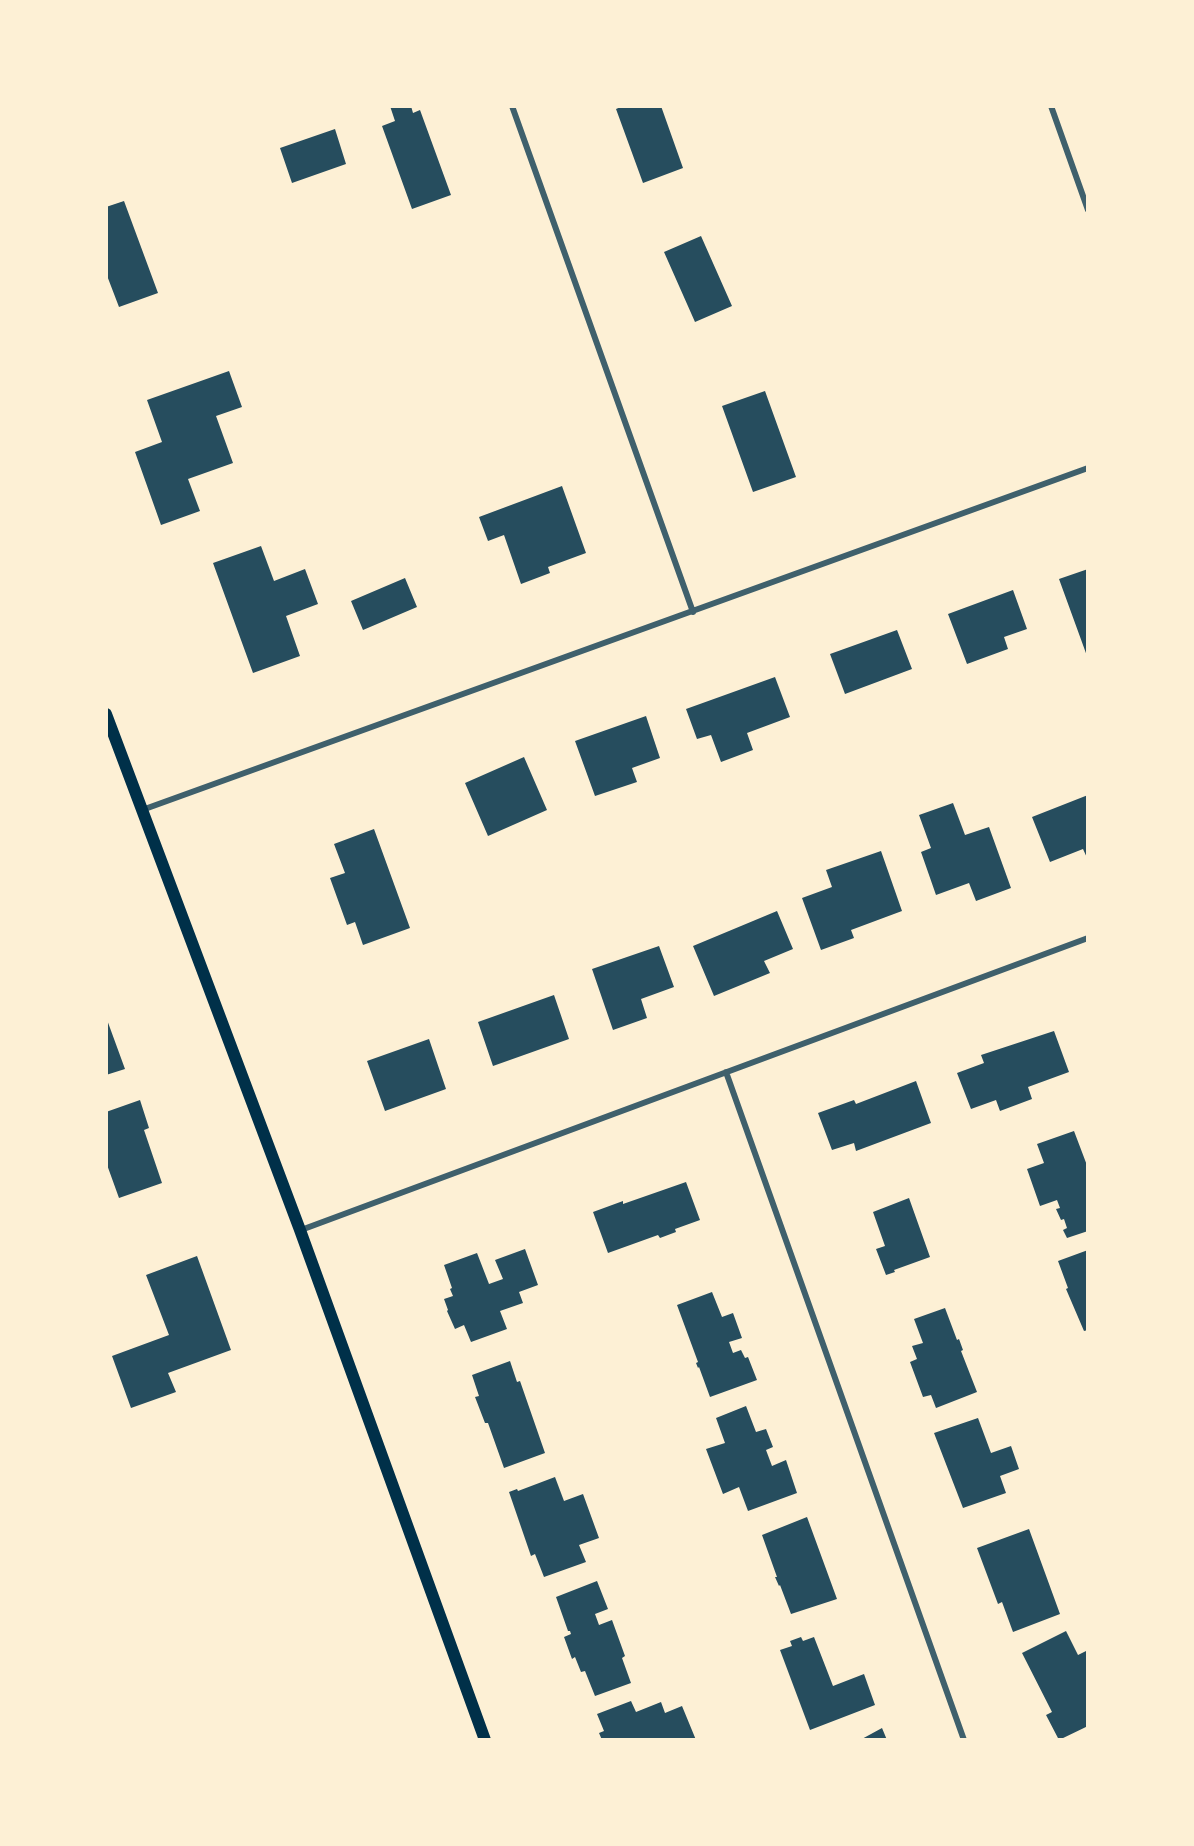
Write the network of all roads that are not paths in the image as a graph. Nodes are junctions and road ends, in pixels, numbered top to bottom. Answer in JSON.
{"nodes":[{"id":1,"x":512,"y":106,"type":"edge"},
{"id":2,"x":1051,"y":106,"type":"edge"},
{"id":3,"x":1088,"y":210,"type":"edge"},
{"id":4,"x":1088,"y":468,"type":"edge"},
{"id":5,"x":693,"y":612,"type":"junction"},
{"id":6,"x":106,"y":714,"type":"edge"},
{"id":7,"x":142,"y":810,"type":"junction"},
{"id":8,"x":1088,"y":938,"type":"edge"},
{"id":9,"x":726,"y":1072,"type":"junction"},
{"id":10,"x":300,"y":1230,"type":"junction"},
{"id":11,"x":485,"y":1740,"type":"edge"},
{"id":12,"x":964,"y":1740,"type":"edge"}],
"edges":[{"from":1,"to":5,"type":"street"},
{"from":2,"to":3,"type":"street"},
{"from":4,"to":5,"type":"street"},
{"from":5,"to":7,"type":"street"},
{"from":6,"to":7,"type":"main road"},
{"from":7,"to":10,"type":"main road"},
{"from":8,"to":9,"type":"street"},
{"from":9,"to":10,"type":"street"},
{"from":9,"to":12,"type":"street"},
{"from":10,"to":11,"type":"main road"}]}
